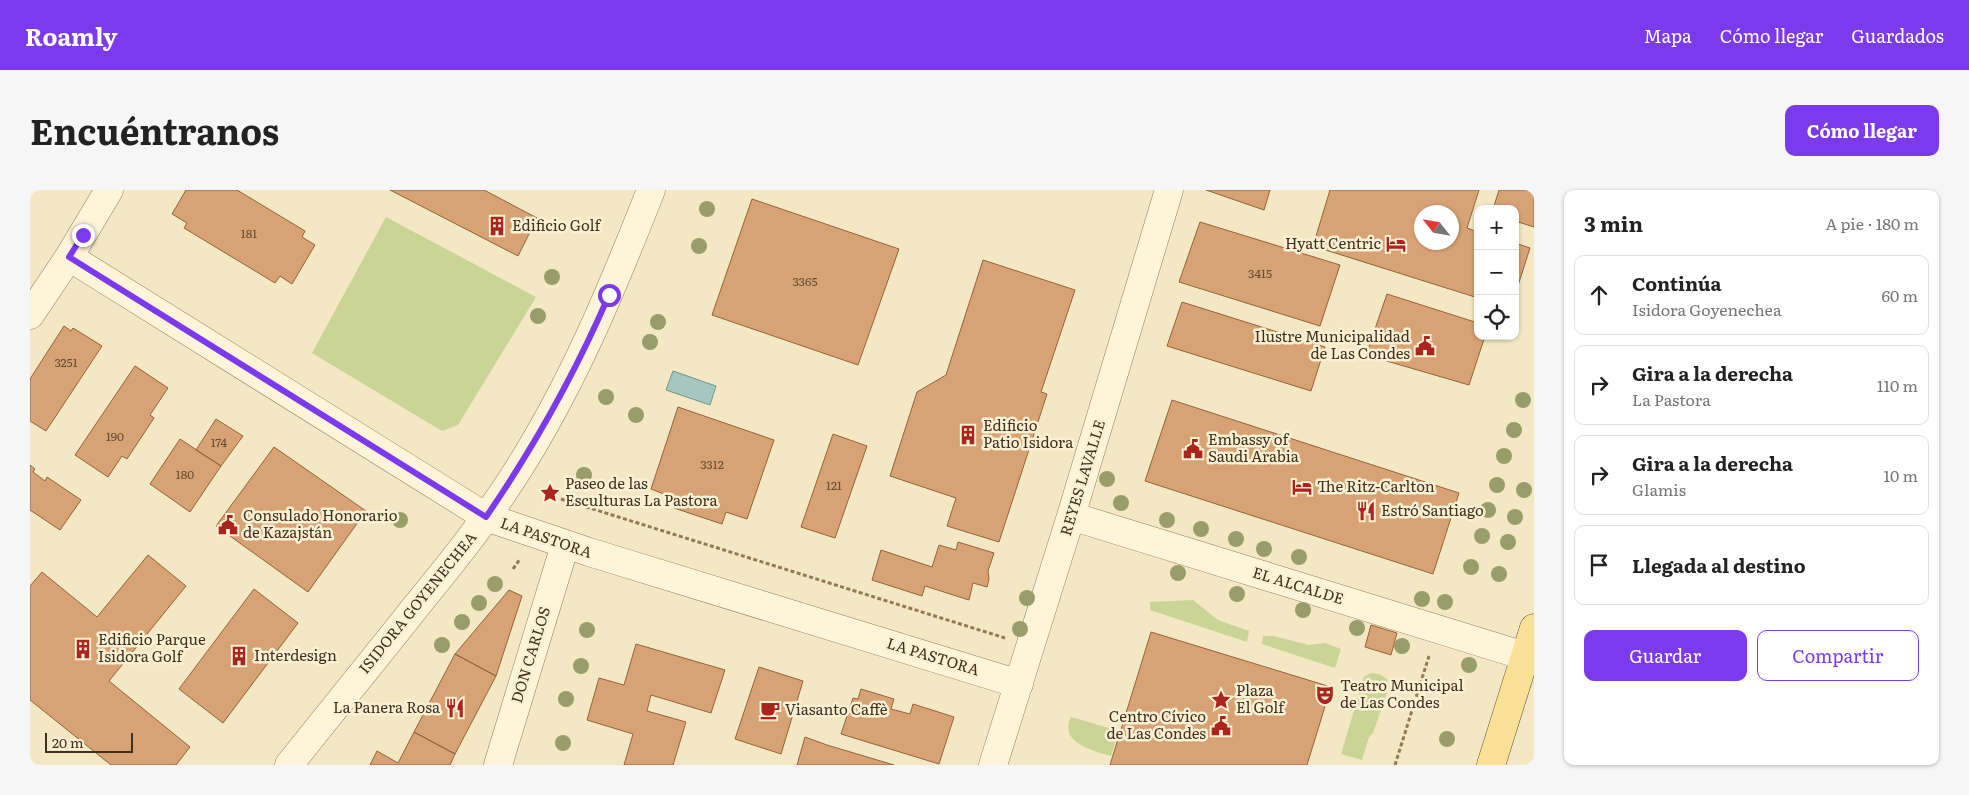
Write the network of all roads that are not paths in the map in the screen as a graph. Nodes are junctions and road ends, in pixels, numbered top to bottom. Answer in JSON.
{"nodes":[{"id":1,"x":109,"y":190,"type":"edge"},
{"id":2,"x":651,"y":190,"type":"edge"},
{"id":3,"x":1169,"y":190,"type":"edge"},
{"id":4,"x":69,"y":257,"type":"junction"},
{"id":5,"x":30,"y":315,"type":"edge"},
{"id":6,"x":1071,"y":516,"type":"junction"},
{"id":7,"x":486,"y":517,"type":"junction"},
{"id":8,"x":565,"y":545,"type":"junction"},
{"id":9,"x":1534,"y":628,"type":"edge"},
{"id":10,"x":1525,"y":656,"type":"junction"},
{"id":11,"x":1019,"y":684,"type":"junction"},
{"id":12,"x":289,"y":765,"type":"edge"},
{"id":13,"x":498,"y":765,"type":"edge"},
{"id":14,"x":993,"y":765,"type":"edge"},
{"id":15,"x":1491,"y":765,"type":"edge"}],
"edges":[{"from":1,"to":4,"type":"street"},
{"from":2,"to":7,"type":"street","name":"ISIDORA GOYENECHEA"},
{"from":3,"to":6,"type":"street","name":"REYES LAVALLE"},
{"from":4,"to":5,"type":"street"},
{"from":4,"to":7,"type":"street","name":"LA PASTORA"},
{"from":6,"to":10,"type":"street","name":"EL ALCALDE"},
{"from":6,"to":11,"type":"street","name":"REYES LAVALLE"},
{"from":7,"to":8,"type":"street","name":"LA PASTORA"},
{"from":7,"to":12,"type":"street","name":"ISIDORA GOYENECHEA"},
{"from":8,"to":11,"type":"street","name":"LA PASTORA"},
{"from":8,"to":13,"type":"street","name":"DON CARLOS"},
{"from":9,"to":10,"type":"main road"},
{"from":10,"to":15,"type":"main road"},
{"from":11,"to":14,"type":"street","name":"REYES LAVALLE"}]}
